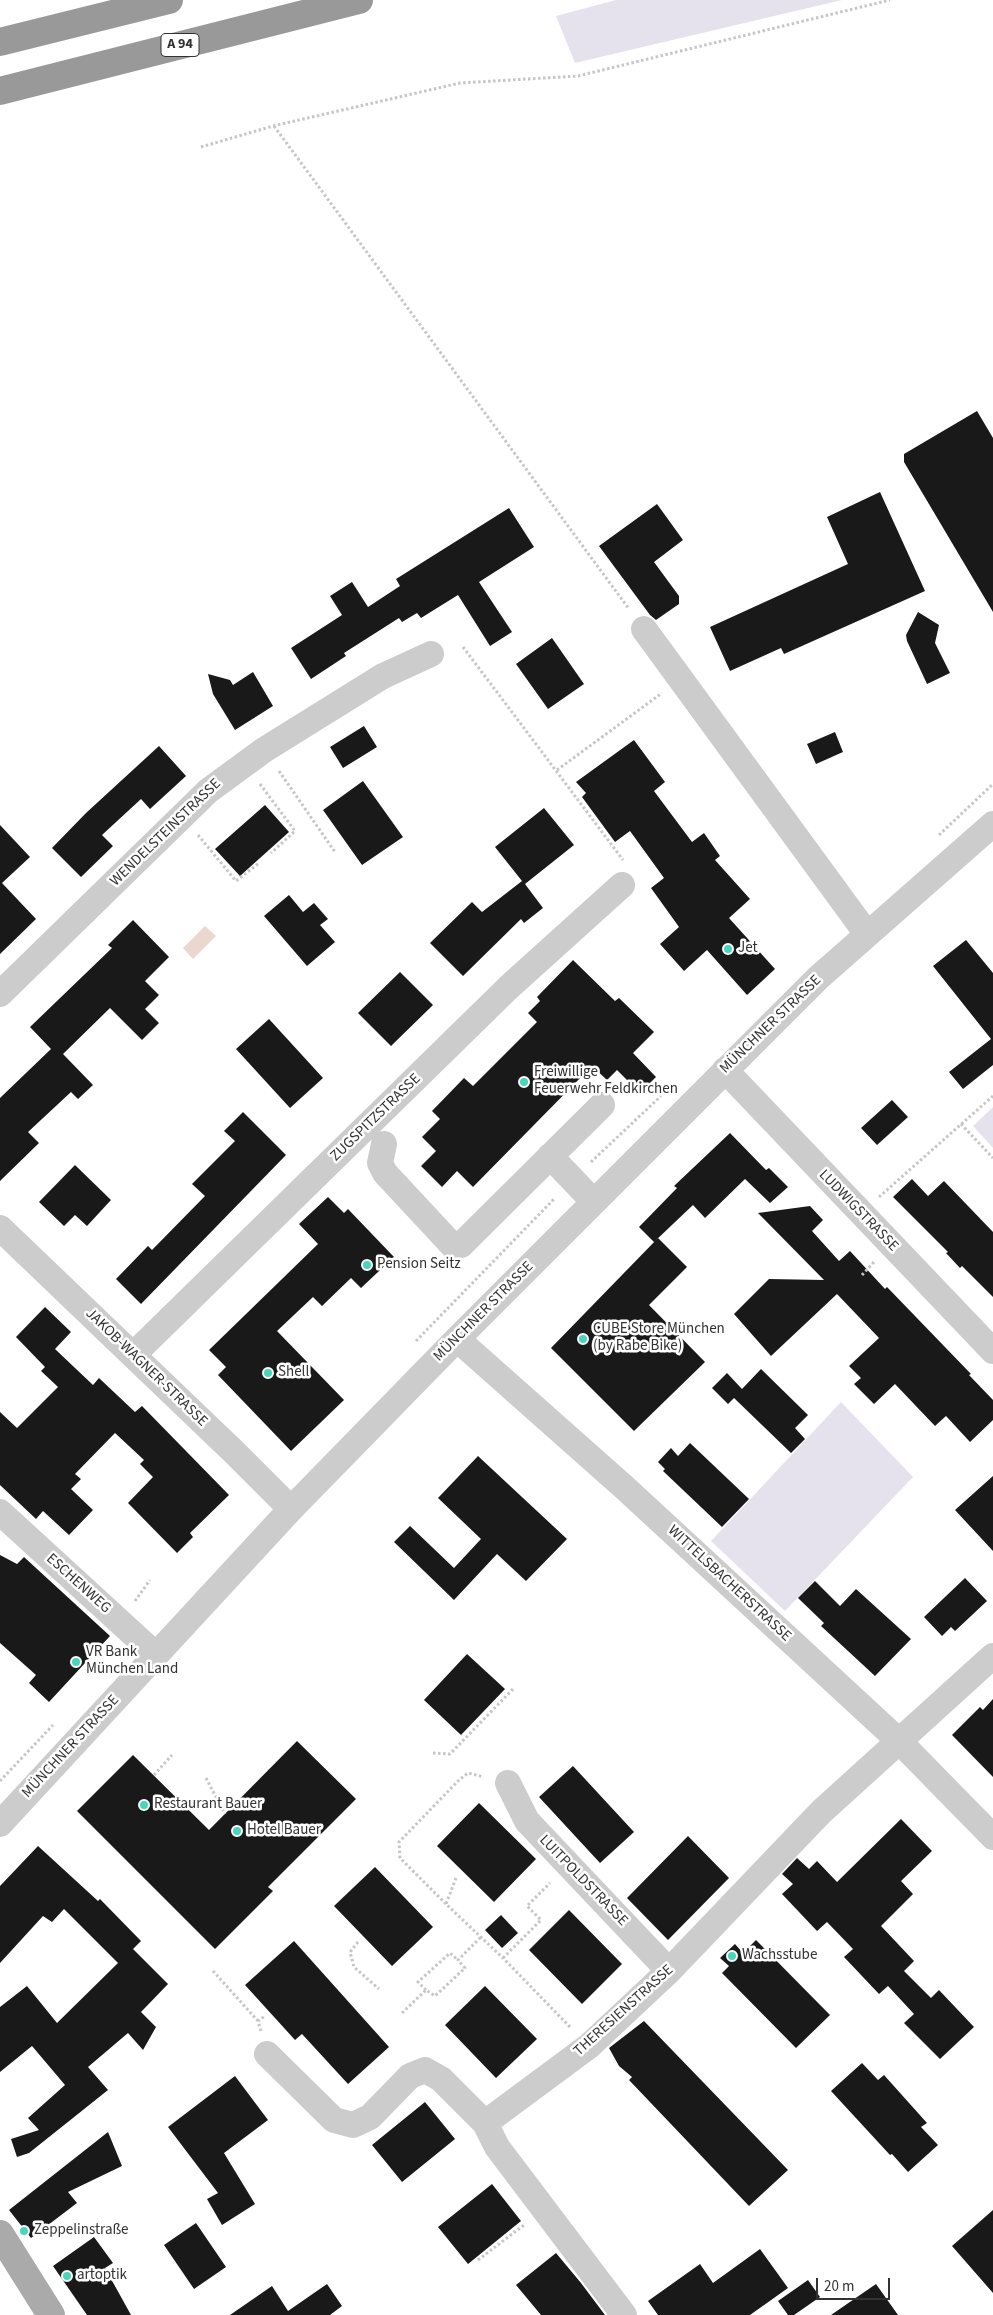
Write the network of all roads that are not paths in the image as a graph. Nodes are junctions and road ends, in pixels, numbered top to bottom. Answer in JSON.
{"nodes":[{"id":1,"x":170,"y":0,"type":"edge"},
{"id":2,"x":359,"y":0,"type":"edge"},
{"id":3,"x":0,"y":42,"type":"edge"},
{"id":4,"x":0,"y":91,"type":"edge"},
{"id":5,"x":644,"y":629,"type":"road end"},
{"id":6,"x":431,"y":654,"type":"dead end"},
{"id":7,"x":993,"y":824,"type":"edge"},
{"id":8,"x":624,"y":875,"type":"road end"},
{"id":9,"x":867,"y":934,"type":"junction"},
{"id":10,"x":0,"y":994,"type":"edge"},
{"id":11,"x":725,"y":1070,"type":"junction"},
{"id":12,"x":602,"y":1105,"type":"dead end"},
{"id":13,"x":384,"y":1144,"type":"dead end"},
{"id":14,"x":550,"y":1156,"type":"junction"},
{"id":15,"x":594,"y":1202,"type":"junction"},
{"id":16,"x":0,"y":1228,"type":"edge"},
{"id":17,"x":457,"y":1339,"type":"junction"},
{"id":18,"x":993,"y":1351,"type":"edge"},
{"id":19,"x":133,"y":1355,"type":"junction"},
{"id":20,"x":291,"y":1509,"type":"junction"},
{"id":21,"x":0,"y":1512,"type":"edge"},
{"id":22,"x":156,"y":1655,"type":"junction"},
{"id":23,"x":993,"y":1656,"type":"edge"},
{"id":24,"x":898,"y":1741,"type":"junction"},
{"id":25,"x":508,"y":1783,"type":"road end"},
{"id":26,"x":0,"y":1824,"type":"edge"},
{"id":27,"x":993,"y":1837,"type":"edge"},
{"id":28,"x":669,"y":1971,"type":"junction"},
{"id":29,"x":266,"y":2054,"type":"dead end"},
{"id":30,"x":485,"y":2123,"type":"junction"},
{"id":31,"x":0,"y":2234,"type":"edge"},
{"id":32,"x":51,"y":2315,"type":"edge"},
{"id":33,"x":624,"y":2315,"type":"edge"}],
"edges":[{"from":1,"to":3,"type":"highway"},
{"from":2,"to":4,"type":"highway","number":"A 94"},
{"from":5,"to":9,"type":"street"},
{"from":6,"to":10,"type":"street","name":"WENDELSTEINSTRASSE"},
{"from":7,"to":9,"type":"street","name":"MÜNCHNER STRASSE"},
{"from":8,"to":19,"type":"street","name":"ZUGSPITZSTRASSE"},
{"from":9,"to":11,"type":"street","name":"MÜNCHNER STRASSE"},
{"from":11,"to":15,"type":"street","name":"MÜNCHNER STRASSE"},
{"from":11,"to":18,"type":"street","name":"LUDWIGSTRASSE"},
{"from":12,"to":14,"type":"street"},
{"from":13,"to":14,"type":"street"},
{"from":14,"to":15,"type":"street"},
{"from":15,"to":17,"type":"street","name":"MÜNCHNER STRASSE"},
{"from":16,"to":19,"type":"street","name":"JAKOB-WAGNER-STRASSE"},
{"from":17,"to":20,"type":"street","name":"MÜNCHNER STRASSE"},
{"from":17,"to":24,"type":"street","name":"WITTELSBACHERSTRASSE"},
{"from":19,"to":20,"type":"street","name":"JAKOB-WAGNER-STRASSE"},
{"from":20,"to":22,"type":"street","name":"MÜNCHNER STRASSE"},
{"from":21,"to":22,"type":"street","name":"ESCHENWEG"},
{"from":22,"to":26,"type":"street","name":"MÜNCHNER STRASSE"},
{"from":23,"to":24,"type":"street","name":"THERESIENSTRASSE"},
{"from":24,"to":27,"type":"street","name":"WITTELSBACHERSTRASSE"},
{"from":24,"to":28,"type":"street","name":"THERESIENSTRASSE"},
{"from":25,"to":28,"type":"street","name":"LUITPOLDSTRASSE"},
{"from":28,"to":30,"type":"street","name":"THERESIENSTRASSE"},
{"from":29,"to":30,"type":"street"},
{"from":30,"to":33,"type":"street"},
{"from":31,"to":32,"type":"main road"}]}
